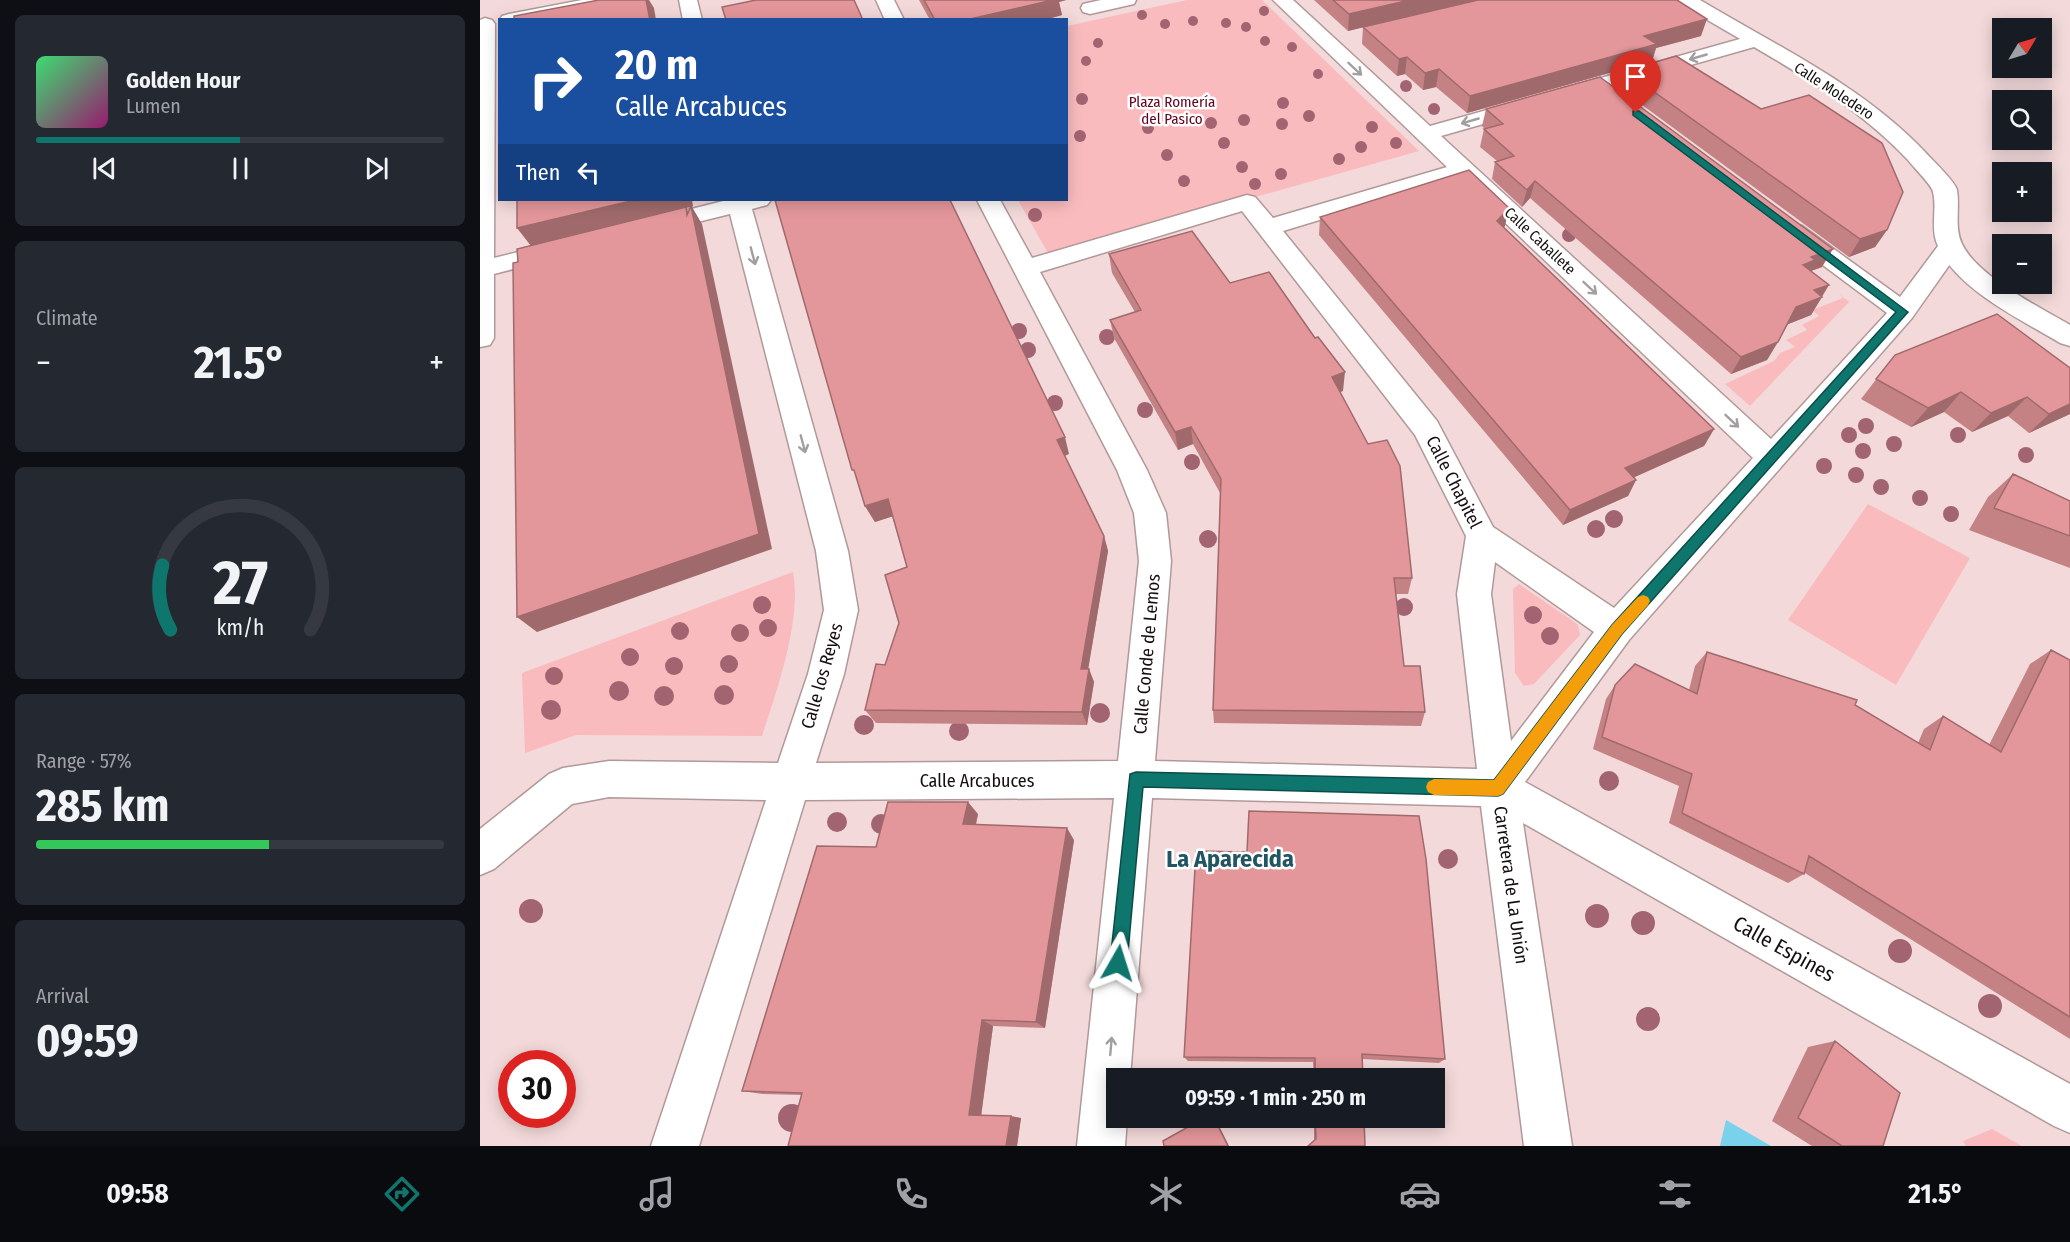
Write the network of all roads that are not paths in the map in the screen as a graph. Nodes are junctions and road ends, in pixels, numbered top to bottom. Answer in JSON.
{"nodes":[{"id":1,"x":610,"y":0,"type":"edge"},
{"id":2,"x":688,"y":0,"type":"edge"},
{"id":3,"x":885,"y":0,"type":"edge"},
{"id":4,"x":1127,"y":0,"type":"edge"},
{"id":5,"x":1282,"y":0,"type":"edge"},
{"id":6,"x":1687,"y":0,"type":"edge"},
{"id":7,"x":1087,"y":4,"type":"edge"},
{"id":8,"x":519,"y":18,"type":"edge"},
{"id":9,"x":692,"y":18,"type":"edge"},
{"id":10,"x":894,"y":18,"type":"edge"},
{"id":11,"x":1074,"y":22,"type":"dead end"},
{"id":12,"x":488,"y":23,"type":"edge"},
{"id":13,"x":1356,"y":38,"type":"dead end"},
{"id":14,"x":1754,"y":41,"type":"junction"},
{"id":15,"x":1329,"y":44,"type":"junction"},
{"id":16,"x":1598,"y":85,"type":"junction"},
{"id":17,"x":1617,"y":99,"type":"edge"},
{"id":18,"x":1425,"y":134,"type":"junction"},
{"id":19,"x":1463,"y":169,"type":"junction"},
{"id":20,"x":745,"y":201,"type":"edge"},
{"id":21,"x":990,"y":201,"type":"edge"},
{"id":22,"x":1778,"y":219,"type":"edge"},
{"id":23,"x":1267,"y":228,"type":"junction"},
{"id":24,"x":628,"y":232,"type":"edge"},
{"id":25,"x":584,"y":243,"type":"edge"},
{"id":26,"x":1950,"y":247,"type":"junction"},
{"id":27,"x":1025,"y":268,"type":"junction"},
{"id":28,"x":481,"y":269,"type":"edge"},
{"id":29,"x":1902,"y":312,"type":"junction"},
{"id":30,"x":2070,"y":337,"type":"edge"},
{"id":31,"x":480,"y":338,"type":"edge"},
{"id":32,"x":1771,"y":458,"type":"junction"},
{"id":33,"x":1482,"y":536,"type":"junction"},
{"id":34,"x":1617,"y":629,"type":"junction"},
{"id":35,"x":1136,"y":779,"type":"junction"},
{"id":36,"x":791,"y":782,"type":"junction"},
{"id":37,"x":1498,"y":788,"type":"junction"},
{"id":38,"x":480,"y":855,"type":"edge"},
{"id":39,"x":2070,"y":1110,"type":"edge"},
{"id":40,"x":675,"y":1146,"type":"edge"},
{"id":41,"x":1101,"y":1146,"type":"edge"},
{"id":42,"x":1548,"y":1146,"type":"edge"}],
"edges":[{"from":1,"to":8,"type":"street"},
{"from":2,"to":9,"type":"street"},
{"from":3,"to":10,"type":"street"},
{"from":4,"to":7,"type":"street"},
{"from":5,"to":15,"type":"street","name":"Calle Caballete"},
{"from":6,"to":14,"type":"street","name":"Calle Moledero"},
{"from":7,"to":11,"type":"street"},
{"from":12,"to":28,"type":"street"},
{"from":13,"to":15,"type":"street"},
{"from":14,"to":16,"type":"street","one_way":true},
{"from":14,"to":26,"type":"street","name":"Calle Moledero"},
{"from":15,"to":18,"type":"street","name":"Calle Caballete","one_way":true},
{"from":16,"to":17,"type":"street"},
{"from":16,"to":18,"type":"street","one_way":true},
{"from":18,"to":19,"type":"street","name":"Calle Caballete"},
{"from":19,"to":23,"type":"street"},
{"from":19,"to":32,"type":"street","name":"Calle Caballete","one_way":true},
{"from":20,"to":24,"type":"street"},
{"from":20,"to":36,"type":"street","name":"Calle los Reyes","one_way":true},
{"from":21,"to":27,"type":"street","name":"Calle Conde de Lemos"},
{"from":22,"to":29,"type":"street"},
{"from":23,"to":27,"type":"street","name":"Calle Chapitel"},
{"from":23,"to":33,"type":"street","name":"Calle Chapitel"},
{"from":25,"to":28,"type":"street"},
{"from":26,"to":29,"type":"street","name":"Carretera de La Unión"},
{"from":26,"to":30,"type":"street"},
{"from":27,"to":35,"type":"street","name":"Calle Conde de Lemos"},
{"from":28,"to":31,"type":"street"},
{"from":29,"to":32,"type":"street","name":"Carretera de La Unión"},
{"from":32,"to":34,"type":"street","name":"Carretera de La Unión"},
{"from":33,"to":34,"type":"street"},
{"from":33,"to":37,"type":"street","name":"Calle Chapitel"},
{"from":34,"to":37,"type":"street","name":"Carretera de La Unión"},
{"from":35,"to":36,"type":"street","name":"Calle Arcabuces"},
{"from":35,"to":37,"type":"street","name":"Calle Arcabuces"},
{"from":41,"to":35,"type":"street","name":"Calle Conde de Lemos","one_way":true},
{"from":36,"to":38,"type":"street","name":"Calle Arcabuces"},
{"from":36,"to":40,"type":"street","name":"Calle los Reyes"},
{"from":37,"to":39,"type":"street","name":"Calle Espines"},
{"from":37,"to":42,"type":"street","name":"Carretera de La Unión"}]}
